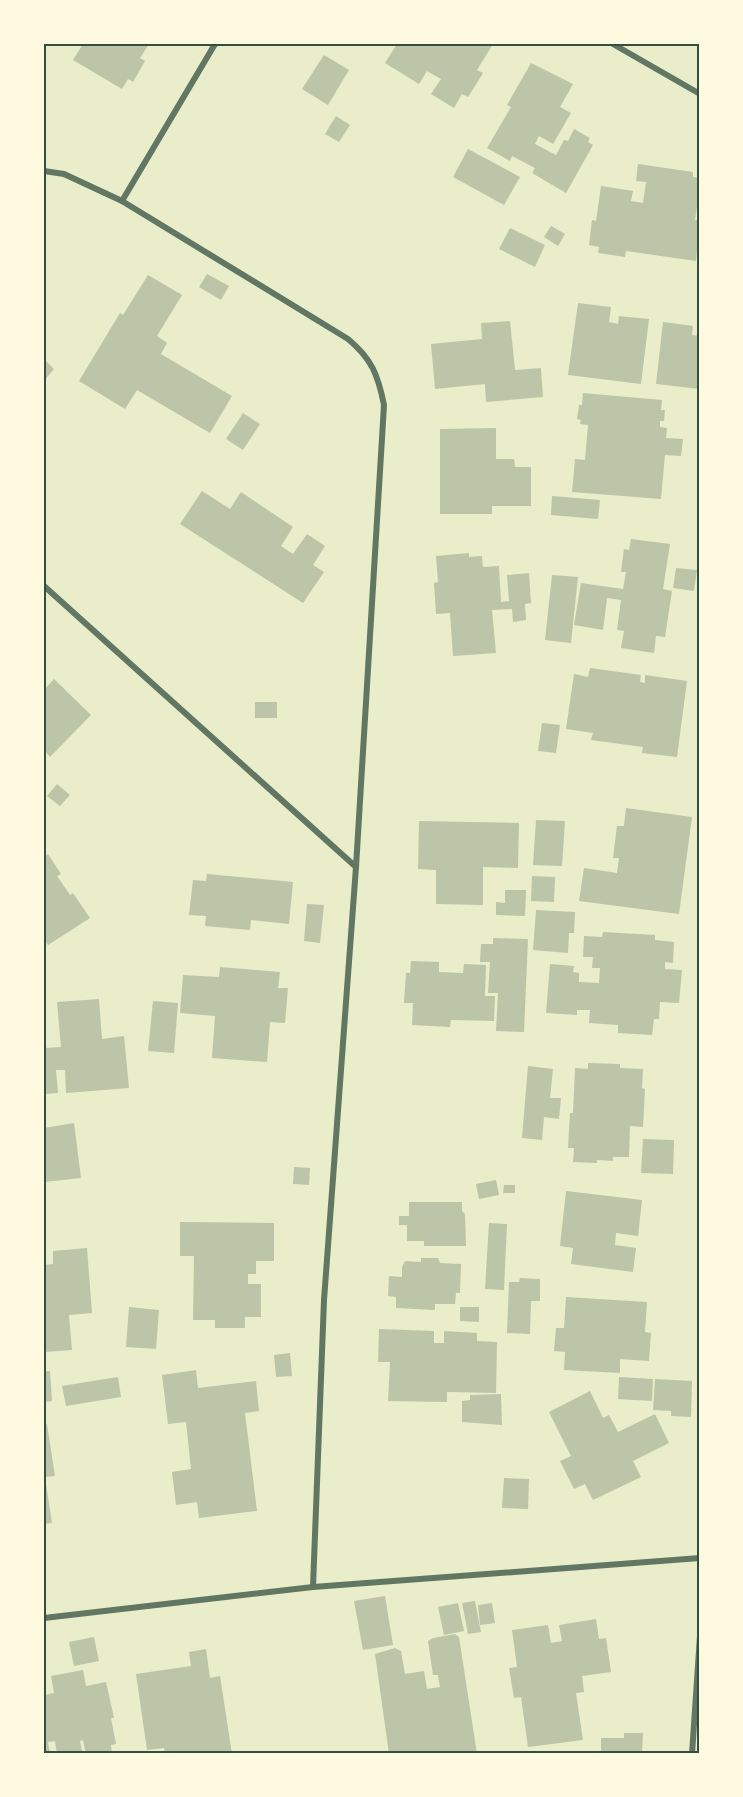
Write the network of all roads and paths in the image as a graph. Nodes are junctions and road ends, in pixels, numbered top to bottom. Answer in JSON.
{"nodes":[{"id":1,"x":215,"y":44,"type":"edge"},
{"id":2,"x":613,"y":44,"type":"edge"},
{"id":3,"x":699,"y":94,"type":"edge"},
{"id":4,"x":44,"y":171,"type":"edge"},
{"id":5,"x":122,"y":201,"type":"junction"},
{"id":6,"x":44,"y":586,"type":"edge"},
{"id":7,"x":356,"y":867,"type":"junction"},
{"id":8,"x":699,"y":1558,"type":"edge"},
{"id":9,"x":313,"y":1587,"type":"junction"},
{"id":10,"x":44,"y":1618,"type":"edge"},
{"id":11,"x":699,"y":1636,"type":"edge"},
{"id":12,"x":692,"y":1754,"type":"edge"}],
"edges":[{"from":1,"to":5,"type":"street"},
{"from":2,"to":3,"type":"street"},
{"from":4,"to":5,"type":"street"},
{"from":5,"to":7,"type":"street"},
{"from":6,"to":7,"type":"street"},
{"from":7,"to":9,"type":"street"},
{"from":8,"to":9,"type":"street"},
{"from":9,"to":10,"type":"street"},
{"from":11,"to":12,"type":"street"}]}
